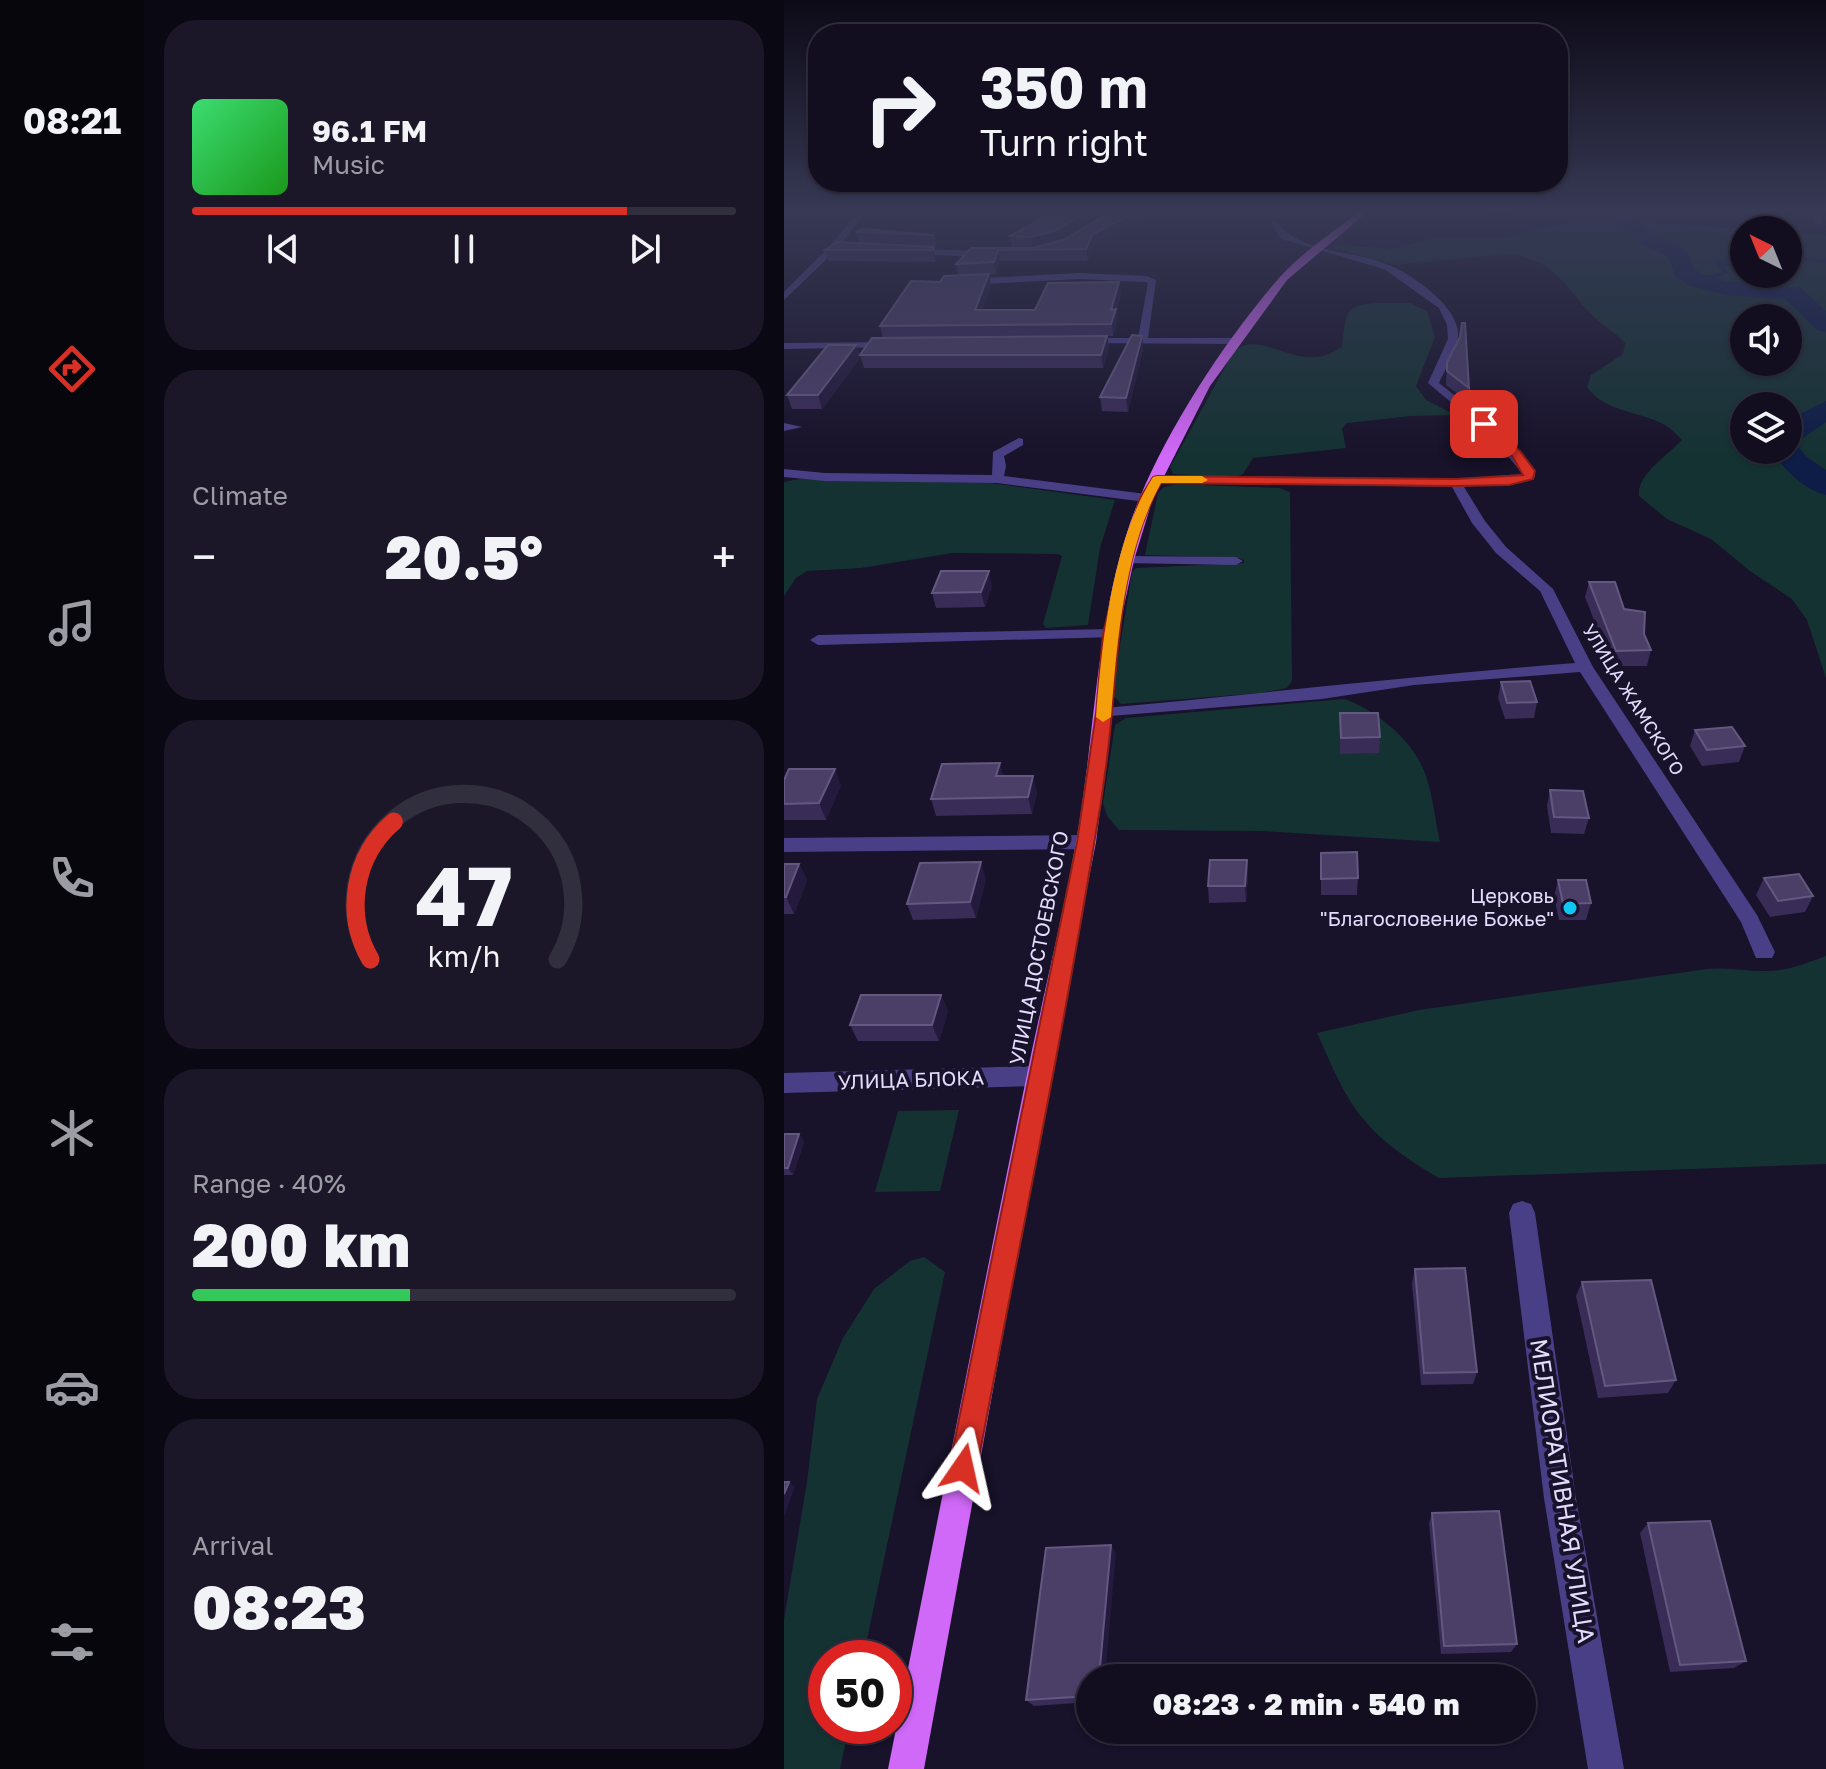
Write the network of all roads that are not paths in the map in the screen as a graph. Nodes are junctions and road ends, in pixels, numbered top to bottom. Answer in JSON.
{"nodes":[{"id":1,"x":1151,"y":292,"type":"edge"},
{"id":2,"x":1274,"y":292,"type":"edge"},
{"id":3,"x":1419,"y":292,"type":"edge"},
{"id":4,"x":1143,"y":340,"type":"junction"},
{"id":5,"x":1067,"y":341,"type":"edge"},
{"id":6,"x":1237,"y":341,"type":"junction"},
{"id":7,"x":899,"y":344,"type":"edge"},
{"id":8,"x":784,"y":346,"type":"edge"},
{"id":9,"x":1019,"y":442,"type":"dead end"},
{"id":10,"x":784,"y":473,"type":"edge"},
{"id":11,"x":997,"y":479,"type":"junction"},
{"id":12,"x":1456,"y":483,"type":"junction"},
{"id":13,"x":1152,"y":489,"type":"junction"},
{"id":14,"x":1127,"y":560,"type":"junction"},
{"id":15,"x":1236,"y":561,"type":"dead end"},
{"id":16,"x":1110,"y":634,"type":"junction"},
{"id":17,"x":818,"y":640,"type":"dead end"},
{"id":18,"x":1585,"y":667,"type":"junction"},
{"id":19,"x":1104,"y":713,"type":"junction"},
{"id":20,"x":1086,"y":842,"type":"junction"},
{"id":21,"x":784,"y":845,"type":"edge"},
{"id":22,"x":1764,"y":952,"type":"dead end"},
{"id":23,"x":1038,"y":1076,"type":"junction"},
{"id":24,"x":784,"y":1083,"type":"edge"},
{"id":25,"x":1522,"y":1213,"type":"dead end"},
{"id":26,"x":906,"y":1769,"type":"edge"},
{"id":27,"x":1606,"y":1769,"type":"edge"}],
"edges":[{"from":1,"to":4,"type":"street"},
{"from":2,"to":6,"type":"main road","name":"УЛИЦА ДОСТОЕВСКОГО"},
{"from":3,"to":12,"type":"street"},
{"from":4,"to":5,"type":"street"},
{"from":4,"to":6,"type":"street"},
{"from":6,"to":13,"type":"main road","name":"УЛИЦА ДОСТОЕВСКОГО"},
{"from":7,"to":8,"type":"street"},
{"from":9,"to":11,"type":"street"},
{"from":10,"to":11,"type":"street"},
{"from":11,"to":13,"type":"street"},
{"from":12,"to":13,"type":"street"},
{"from":12,"to":18,"type":"street","name":"УЛИЦА ЖАМСКОГО"},
{"from":13,"to":14,"type":"main road","name":"УЛИЦА ДОСТОЕВСКОГО"},
{"from":14,"to":15,"type":"street"},
{"from":14,"to":16,"type":"main road","name":"УЛИЦА ДОСТОЕВСКОГО"},
{"from":16,"to":17,"type":"street"},
{"from":16,"to":19,"type":"main road","name":"УЛИЦА ДОСТОЕВСКОГО"},
{"from":18,"to":19,"type":"street"},
{"from":18,"to":22,"type":"street","name":"УЛИЦА ЖАМСКОГО"},
{"from":19,"to":20,"type":"main road","name":"УЛИЦА ДОСТОЕВСКОГО"},
{"from":20,"to":21,"type":"street"},
{"from":20,"to":23,"type":"main road","name":"УЛИЦА ДОСТОЕВСКОГО"},
{"from":23,"to":24,"type":"street","name":"УЛИЦА БЛОКА"},
{"from":23,"to":26,"type":"main road","name":"УЛИЦА ДОСТОЕВСКОГО"},
{"from":25,"to":27,"type":"street","name":"МЕЛИОРАТИВНАЯ УЛИЦА"}]}
